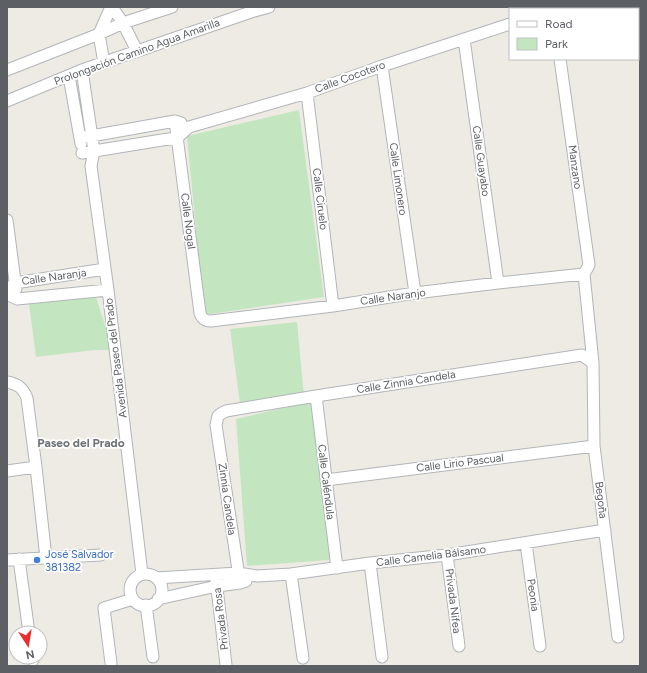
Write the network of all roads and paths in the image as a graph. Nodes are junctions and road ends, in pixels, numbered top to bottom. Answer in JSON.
{"nodes":[{"id":1,"x":112,"y":7,"type":"edge"},
{"id":2,"x":172,"y":7,"type":"edge"},
{"id":3,"x":268,"y":7,"type":"edge"},
{"id":4,"x":123,"y":23,"type":"junction"},
{"id":5,"x":509,"y":24,"type":"edge"},
{"id":6,"x":99,"y":34,"type":"junction"},
{"id":7,"x":464,"y":39,"type":"junction"},
{"id":8,"x":137,"y":51,"type":"junction"},
{"id":9,"x":560,"y":60,"type":"edge"},
{"id":10,"x":104,"y":63,"type":"junction"},
{"id":11,"x":382,"y":66,"type":"junction"},
{"id":12,"x":7,"y":70,"type":"edge"},
{"id":13,"x":82,"y":70,"type":"junction"},
{"id":14,"x":69,"y":76,"type":"junction"},
{"id":15,"x":307,"y":93,"type":"junction"},
{"id":16,"x":7,"y":101,"type":"edge"},
{"id":17,"x":175,"y":121,"type":"junction"},
{"id":18,"x":189,"y":127,"type":"junction"},
{"id":19,"x":92,"y":135,"type":"junction"},
{"id":20,"x":80,"y":138,"type":"junction"},
{"id":21,"x":177,"y":138,"type":"junction"},
{"id":22,"x":94,"y":151,"type":"junction"},
{"id":23,"x":82,"y":153,"type":"junction"},
{"id":24,"x":90,"y":166,"type":"junction"},
{"id":25,"x":7,"y":220,"type":"edge"},
{"id":26,"x":105,"y":269,"type":"junction"},
{"id":27,"x":584,"y":274,"type":"junction"},
{"id":28,"x":15,"y":283,"type":"junction"},
{"id":29,"x":498,"y":283,"type":"junction"},
{"id":30,"x":108,"y":290,"type":"junction"},
{"id":31,"x":7,"y":291,"type":"edge"},
{"id":32,"x":414,"y":293,"type":"junction"},
{"id":33,"x":12,"y":297,"type":"edge"},
{"id":34,"x":333,"y":306,"type":"junction"},
{"id":35,"x":204,"y":319,"type":"joint"},
{"id":36,"x":593,"y":363,"type":"junction"},
{"id":37,"x":7,"y":382,"type":"edge"},
{"id":38,"x":316,"y":396,"type":"junction"},
{"id":39,"x":218,"y":416,"type":"joint"},
{"id":40,"x":594,"y":446,"type":"junction"},
{"id":41,"x":36,"y":467,"type":"junction"},
{"id":42,"x":7,"y":471,"type":"edge"},
{"id":43,"x":326,"y":480,"type":"junction"},
{"id":44,"x":605,"y":530,"type":"junction"},
{"id":45,"x":526,"y":543,"type":"junction"},
{"id":46,"x":101,"y":555,"type":"dead end"},
{"id":47,"x":448,"y":555,"type":"junction"},
{"id":48,"x":46,"y":558,"type":"junction"},
{"id":49,"x":19,"y":559,"type":"junction"},
{"id":50,"x":7,"y":560,"type":"edge"},
{"id":51,"x":370,"y":563,"type":"junction"},
{"id":52,"x":337,"y":568,"type":"junction"},
{"id":53,"x":142,"y":574,"type":"junction"},
{"id":54,"x":215,"y":574,"type":"junction"},
{"id":55,"x":291,"y":574,"type":"junction"},
{"id":56,"x":156,"y":578,"type":"junction"},
{"id":57,"x":239,"y":578,"type":"junction"},
{"id":58,"x":217,"y":586,"type":"junction"},
{"id":59,"x":133,"y":599,"type":"junction"},
{"id":60,"x":158,"y":599,"type":"junction"},
{"id":61,"x":146,"y":605,"type":"junction"},
{"id":62,"x":28,"y":625,"type":"edge"},
{"id":63,"x":618,"y":637,"type":"dead end"},
{"id":64,"x":459,"y":646,"type":"dead end"},
{"id":65,"x":540,"y":646,"type":"dead end"},
{"id":66,"x":382,"y":657,"type":"dead end"},
{"id":67,"x":153,"y":658,"type":"dead end"},
{"id":68,"x":302,"y":658,"type":"dead end"},
{"id":69,"x":111,"y":663,"type":"dead end"},
{"id":70,"x":226,"y":665,"type":"dead end"}],
"edges":[{"from":1,"to":4,"type":"street"},
{"from":1,"to":6,"type":"street"},
{"from":2,"to":4,"type":"street"},
{"from":3,"to":8,"type":"street","name":"Prolongación Camino Agua Amarilla"},
{"from":4,"to":6,"type":"street"},
{"from":4,"to":8,"type":"street"},
{"from":5,"to":7,"type":"street","name":"Calle Cocotero"},
{"from":6,"to":10,"type":"street"},
{"from":6,"to":12,"type":"street"},
{"from":7,"to":11,"type":"street","name":"Calle Cocotero"},
{"from":7,"to":29,"type":"street","name":"Calle Guayabo"},
{"from":8,"to":10,"type":"street","name":"Prolongación Camino Agua Amarilla"},
{"from":9,"to":27,"type":"street","name":"Manzano"},
{"from":10,"to":13,"type":"street","name":"Prolongación Camino Agua Amarilla"},
{"from":11,"to":15,"type":"street","name":"Calle Cocotero"},
{"from":11,"to":32,"type":"street","name":"Calle Limonero"},
{"from":13,"to":14,"type":"street","name":"Prolongación Camino Agua Amarilla"},
{"from":13,"to":19,"type":"street","name":"Avenida Paseo del Prado"},
{"from":14,"to":16,"type":"street","name":"Prolongación Camino Agua Amarilla"},
{"from":14,"to":20,"type":"street","name":"Avenida Paseo del Prado"},
{"from":15,"to":18,"type":"street","name":"Calle Cocotero"},
{"from":15,"to":34,"type":"street","name":"Calle Ciruelo"},
{"from":17,"to":18,"type":"street"},
{"from":17,"to":19,"type":"street"},
{"from":17,"to":21,"type":"street","name":"Calle Nogal"},
{"from":18,"to":21,"type":"street","name":"Calle Cocotero"},
{"from":19,"to":20,"type":"street"},
{"from":19,"to":22,"type":"street","name":"Avenida Paseo del Prado"},
{"from":20,"to":23,"type":"street","name":"Avenida Paseo del Prado"},
{"from":21,"to":22,"type":"street"},
{"from":21,"to":35,"type":"street","name":"Calle Nogal"},
{"from":22,"to":23,"type":"street"},
{"from":22,"to":24,"type":"street","name":"Avenida Paseo del Prado"},
{"from":23,"to":24,"type":"street","name":"Avenida Paseo del Prado"},
{"from":24,"to":26,"type":"street","name":"Avenida Paseo del Prado"},
{"from":25,"to":28,"type":"street"},
{"from":26,"to":28,"type":"street","name":"Calle Naranja"},
{"from":26,"to":30,"type":"street","name":"Avenida Paseo del Prado"},
{"from":27,"to":29,"type":"street","name":"Calle Naranjo"},
{"from":27,"to":36,"type":"street","name":"Manzano"},
{"from":28,"to":31,"type":"street","name":"Calle Naranja"},
{"from":28,"to":33,"type":"street"},
{"from":29,"to":32,"type":"street","name":"Calle Naranjo"},
{"from":30,"to":33,"type":"street","name":"Calle Naranja"},
{"from":30,"to":53,"type":"street","name":"Avenida Paseo del Prado"},
{"from":32,"to":34,"type":"street","name":"Calle Naranjo"},
{"from":34,"to":35,"type":"street","name":"Calle Naranjo"},
{"from":36,"to":38,"type":"street","name":"Calle Zinnia Candela"},
{"from":36,"to":40,"type":"street","name":"Begoña"},
{"from":37,"to":41,"type":"street"},
{"from":38,"to":39,"type":"street","name":"Calle Zinnia Candela"},
{"from":38,"to":43,"type":"street","name":"Calle Caléndula"},
{"from":39,"to":57,"type":"street","name":"Zinnia Candela"},
{"from":40,"to":43,"type":"street","name":"Calle Lirio Pascual"},
{"from":40,"to":44,"type":"street","name":"Begoña"},
{"from":41,"to":42,"type":"street"},
{"from":41,"to":48,"type":"street"},
{"from":43,"to":52,"type":"street","name":"Calle Caléndula"},
{"from":44,"to":45,"type":"street","name":"Calle Camelia Bálsamo"},
{"from":44,"to":63,"type":"street","name":"Begoña"},
{"from":45,"to":47,"type":"street","name":"Calle Camelia Bálsamo"},
{"from":45,"to":65,"type":"street","name":"Peonia"},
{"from":46,"to":48,"type":"street"},
{"from":47,"to":51,"type":"street","name":"Calle Camelia Bálsamo"},
{"from":47,"to":64,"type":"street","name":"Privada Nifea"},
{"from":48,"to":49,"type":"street"},
{"from":49,"to":50,"type":"street"},
{"from":49,"to":62,"type":"street"},
{"from":51,"to":52,"type":"street","name":"Calle Camelia Bálsamo"},
{"from":51,"to":66,"type":"street"},
{"from":52,"to":55,"type":"street","name":"Calle Camelia Bálsamo"},
{"from":53,"to":56,"type":"street"},
{"from":53,"to":59,"type":"street"},
{"from":54,"to":56,"type":"street","name":"Calle Camelia Bálsamo"},
{"from":54,"to":57,"type":"street","name":"Calle Camelia Bálsamo"},
{"from":54,"to":58,"type":"street","name":"Privada Rosa"},
{"from":55,"to":57,"type":"street","name":"Calle Camelia Bálsamo"},
{"from":55,"to":68,"type":"street"},
{"from":56,"to":60,"type":"street"},
{"from":57,"to":58,"type":"street","name":"Calle Camelia Bálsamo"},
{"from":58,"to":60,"type":"street","name":"Calle Camelia Bálsamo"},
{"from":58,"to":70,"type":"street","name":"Privada Rosa"},
{"from":59,"to":61,"type":"street"},
{"from":59,"to":69,"type":"street"},
{"from":60,"to":61,"type":"street"},
{"from":61,"to":67,"type":"street"}]}
